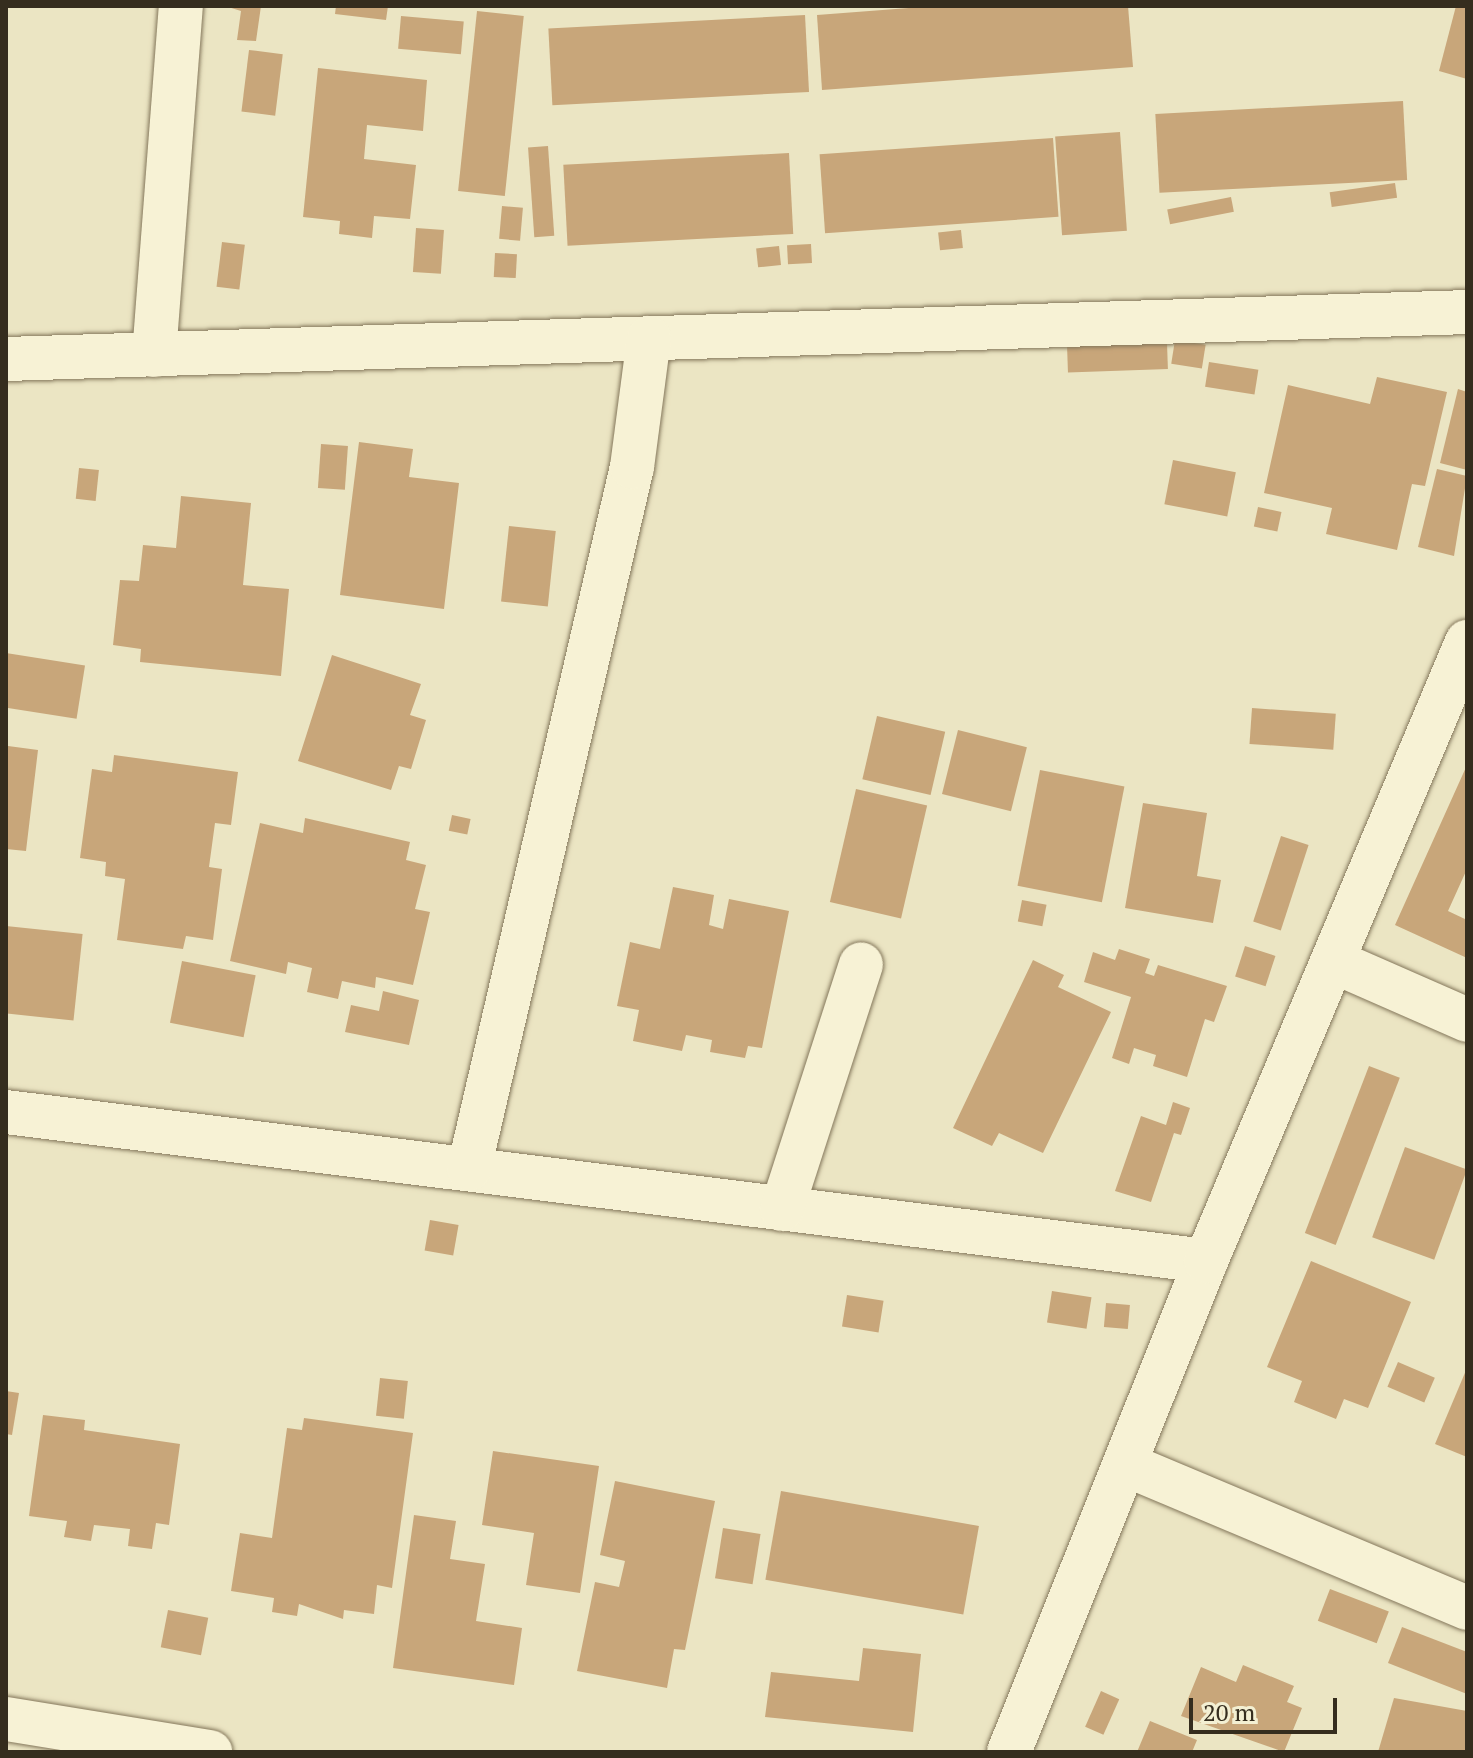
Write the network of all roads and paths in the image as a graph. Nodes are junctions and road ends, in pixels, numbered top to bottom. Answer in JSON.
{"nodes":[{"id":1,"x":181,"y":6,"type":"edge"},
{"id":2,"x":1467,"y":312,"type":"edge"},
{"id":3,"x":649,"y":338,"type":"junction"},
{"id":4,"x":154,"y":355,"type":"junction"},
{"id":5,"x":6,"y":359,"type":"edge"},
{"id":6,"x":1467,"y":642,"type":"edge"},
{"id":7,"x":1335,"y":962,"type":"junction"},
{"id":8,"x":861,"y":964,"type":"dead end"},
{"id":9,"x":1467,"y":1020,"type":"edge"},
{"id":10,"x":6,"y":1112,"type":"edge"},
{"id":11,"x":469,"y":1169,"type":"junction"},
{"id":12,"x":782,"y":1209,"type":"junction"},
{"id":13,"x":1206,"y":1261,"type":"junction"},
{"id":14,"x":1127,"y":1465,"type":"junction"},
{"id":15,"x":1467,"y":1608,"type":"edge"},
{"id":16,"x":6,"y":1719,"type":"edge"},
{"id":17,"x":210,"y":1752,"type":"edge"},
{"id":18,"x":1009,"y":1752,"type":"edge"}],
"edges":[{"from":1,"to":4,"type":"street"},
{"from":2,"to":3,"type":"street"},
{"from":3,"to":4,"type":"street"},
{"from":3,"to":11,"type":"street"},
{"from":4,"to":5,"type":"street"},
{"from":6,"to":7,"type":"street"},
{"from":7,"to":9,"type":"street"},
{"from":7,"to":13,"type":"street"},
{"from":8,"to":12,"type":"street"},
{"from":10,"to":11,"type":"street"},
{"from":11,"to":12,"type":"street"},
{"from":12,"to":13,"type":"street"},
{"from":13,"to":14,"type":"street"},
{"from":14,"to":15,"type":"street"},
{"from":14,"to":18,"type":"street"},
{"from":16,"to":17,"type":"street"}]}
